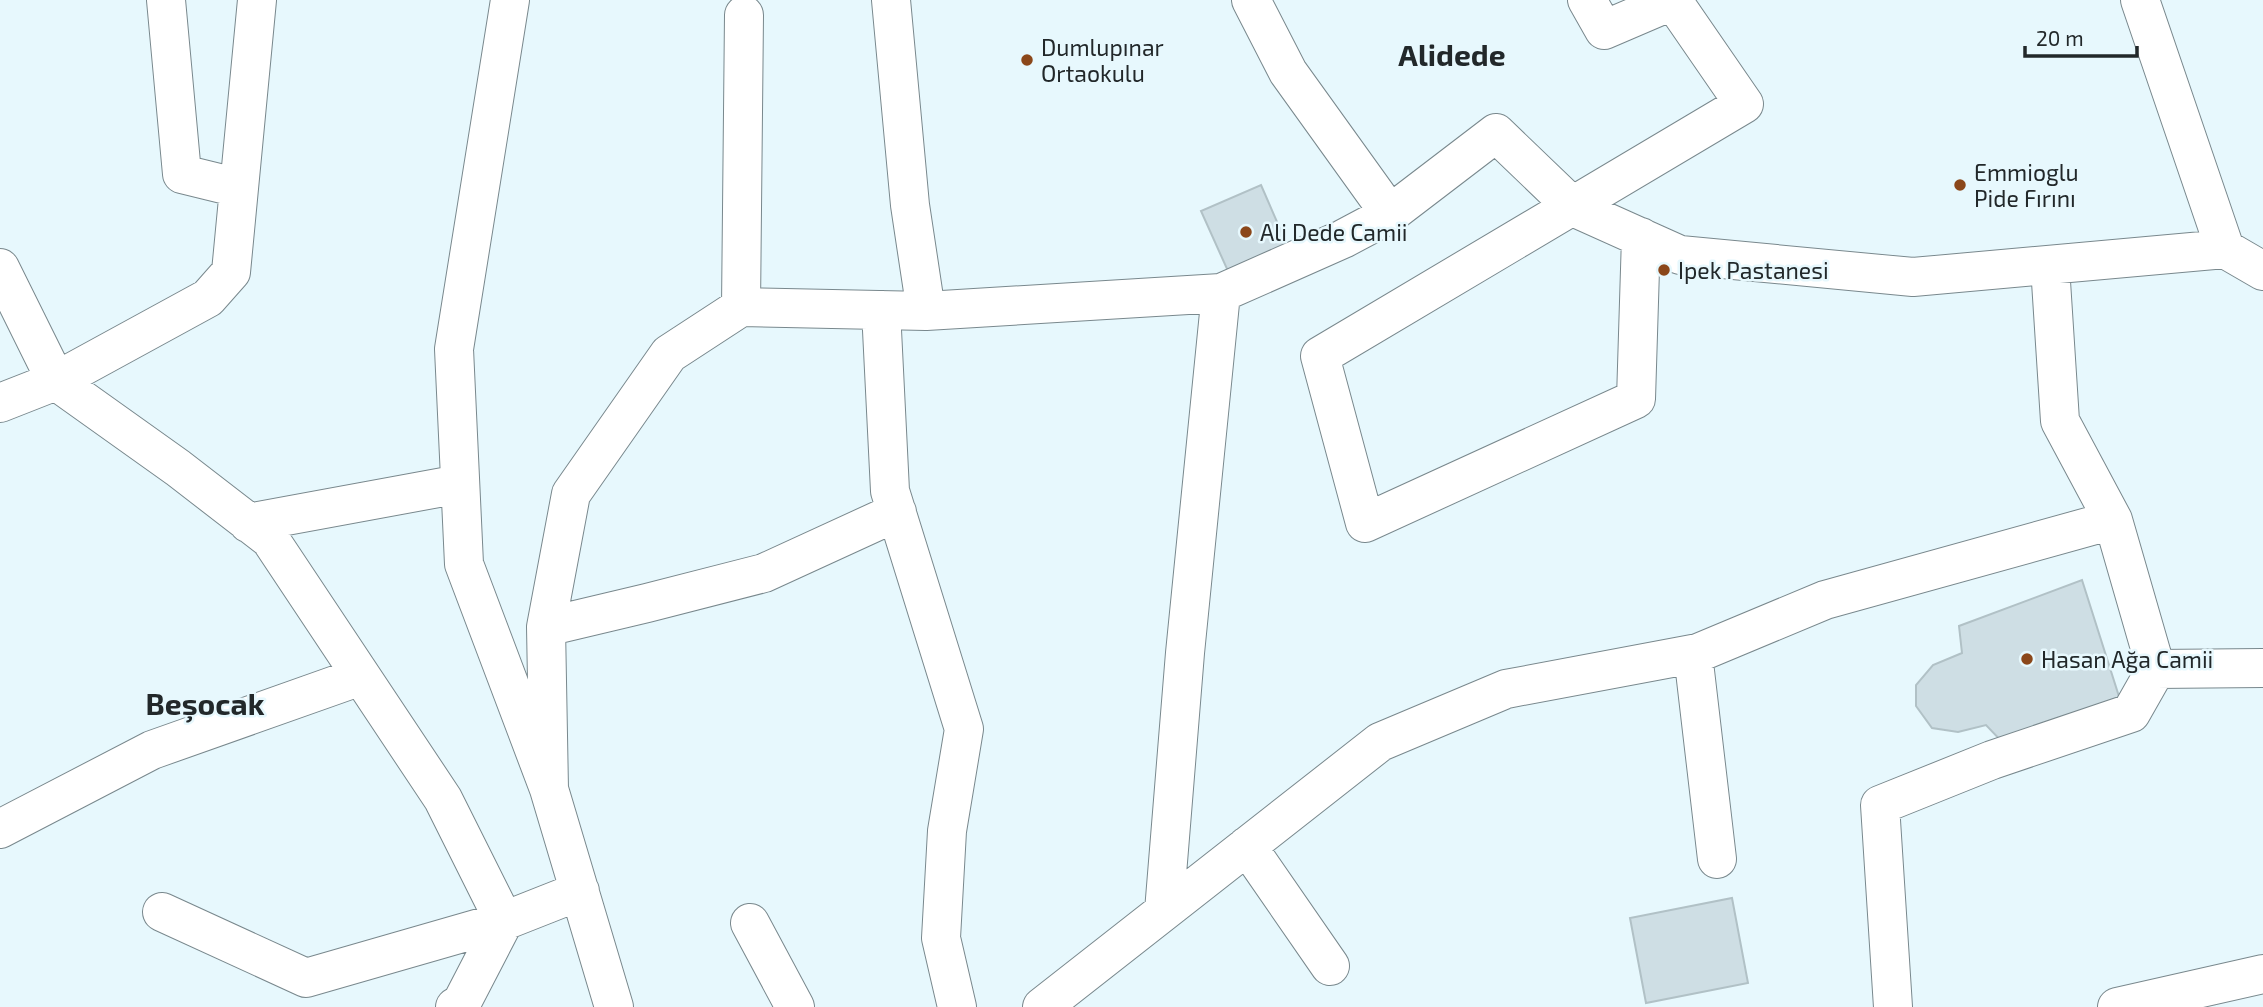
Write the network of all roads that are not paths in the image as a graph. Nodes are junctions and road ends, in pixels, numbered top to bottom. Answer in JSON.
{"nodes":[{"id":1,"x":166,"y":0,"type":"edge"},
{"id":2,"x":257,"y":0,"type":"edge"},
{"id":3,"x":510,"y":0,"type":"edge"},
{"id":4,"x":891,"y":0,"type":"edge"},
{"id":5,"x":1251,"y":0,"type":"edge"},
{"id":6,"x":1587,"y":0,"type":"edge"},
{"id":7,"x":1674,"y":0,"type":"edge"},
{"id":8,"x":2140,"y":0,"type":"edge"},
{"id":9,"x":744,"y":15,"type":"dead end"},
{"id":10,"x":239,"y":188,"type":"junction"},
{"id":11,"x":1573,"y":207,"type":"junction"},
{"id":12,"x":1390,"y":214,"type":"junction"},
{"id":13,"x":1641,"y":237,"type":"junction"},
{"id":14,"x":2225,"y":249,"type":"junction"},
{"id":15,"x":2050,"y":266,"type":"junction"},
{"id":16,"x":0,"y":268,"type":"edge"},
{"id":17,"x":2263,"y":271,"type":"edge"},
{"id":18,"x":1220,"y":293,"type":"junction"},
{"id":19,"x":741,"y":307,"type":"junction"},
{"id":20,"x":881,"y":310,"type":"junction"},
{"id":21,"x":926,"y":311,"type":"junction"},
{"id":22,"x":56,"y":381,"type":"junction"},
{"id":23,"x":0,"y":403,"type":"edge"},
{"id":24,"x":460,"y":484,"type":"junction"},
{"id":25,"x":897,"y":512,"type":"junction"},
{"id":26,"x":2112,"y":520,"type":"junction"},
{"id":27,"x":248,"y":523,"type":"junction"},
{"id":28,"x":546,"y":627,"type":"junction"},
{"id":29,"x":1693,"y":654,"type":"junction"},
{"id":30,"x":2263,"y":668,"type":"edge"},
{"id":31,"x":2156,"y":669,"type":"junction"},
{"id":32,"x":361,"y":676,"type":"junction"},
{"id":33,"x":549,"y":789,"type":"junction"},
{"id":34,"x":2,"y":828,"type":"edge"},
{"id":35,"x":1247,"y":846,"type":"junction"},
{"id":36,"x":1717,"y":859,"type":"dead end"},
{"id":37,"x":580,"y":891,"type":"junction"},
{"id":38,"x":1164,"y":911,"type":"junction"},
{"id":39,"x":162,"y":912,"type":"dead end"},
{"id":40,"x":504,"y":921,"type":"junction"},
{"id":41,"x":750,"y":923,"type":"dead end"},
{"id":42,"x":1330,"y":966,"type":"dead end"},
{"id":43,"x":2263,"y":974,"type":"edge"},
{"id":44,"x":459,"y":1006,"type":"edge"},
{"id":45,"x":1045,"y":1006,"type":"edge"},
{"id":46,"x":614,"y":1007,"type":"edge"},
{"id":47,"x":795,"y":1007,"type":"edge"},
{"id":48,"x":957,"y":1007,"type":"edge"},
{"id":49,"x":1893,"y":1007,"type":"edge"},
{"id":50,"x":2117,"y":1007,"type":"edge"}],
"edges":[{"from":1,"to":10,"type":"street"},
{"from":2,"to":10,"type":"street"},
{"from":3,"to":24,"type":"street"},
{"from":4,"to":21,"type":"street"},
{"from":5,"to":12,"type":"street"},
{"from":6,"to":7,"type":"street"},
{"from":7,"to":11,"type":"street"},
{"from":8,"to":14,"type":"street"},
{"from":9,"to":19,"type":"street"},
{"from":10,"to":22,"type":"street"},
{"from":11,"to":12,"type":"street"},
{"from":11,"to":13,"type":"street"},
{"from":11,"to":13,"type":"street"},
{"from":12,"to":18,"type":"street"},
{"from":13,"to":15,"type":"street"},
{"from":14,"to":15,"type":"street"},
{"from":14,"to":17,"type":"street"},
{"from":15,"to":26,"type":"street"},
{"from":16,"to":22,"type":"street"},
{"from":18,"to":21,"type":"street"},
{"from":18,"to":38,"type":"street"},
{"from":19,"to":20,"type":"street"},
{"from":19,"to":28,"type":"street"},
{"from":20,"to":21,"type":"street"},
{"from":20,"to":25,"type":"street"},
{"from":22,"to":23,"type":"street"},
{"from":22,"to":27,"type":"street"},
{"from":24,"to":27,"type":"street"},
{"from":24,"to":33,"type":"street"},
{"from":25,"to":28,"type":"street"},
{"from":25,"to":48,"type":"street"},
{"from":26,"to":29,"type":"street"},
{"from":26,"to":31,"type":"street"},
{"from":27,"to":32,"type":"street"},
{"from":28,"to":33,"type":"street"},
{"from":29,"to":35,"type":"street"},
{"from":29,"to":36,"type":"street"},
{"from":30,"to":31,"type":"street"},
{"from":31,"to":49,"type":"street"},
{"from":32,"to":34,"type":"street"},
{"from":32,"to":40,"type":"street"},
{"from":33,"to":37,"type":"street"},
{"from":35,"to":38,"type":"street"},
{"from":35,"to":42,"type":"street"},
{"from":37,"to":40,"type":"street"},
{"from":37,"to":46,"type":"street"},
{"from":38,"to":45,"type":"street"},
{"from":39,"to":40,"type":"street"},
{"from":40,"to":44,"type":"street"},
{"from":41,"to":47,"type":"street"},
{"from":43,"to":50,"type":"street"}]}
